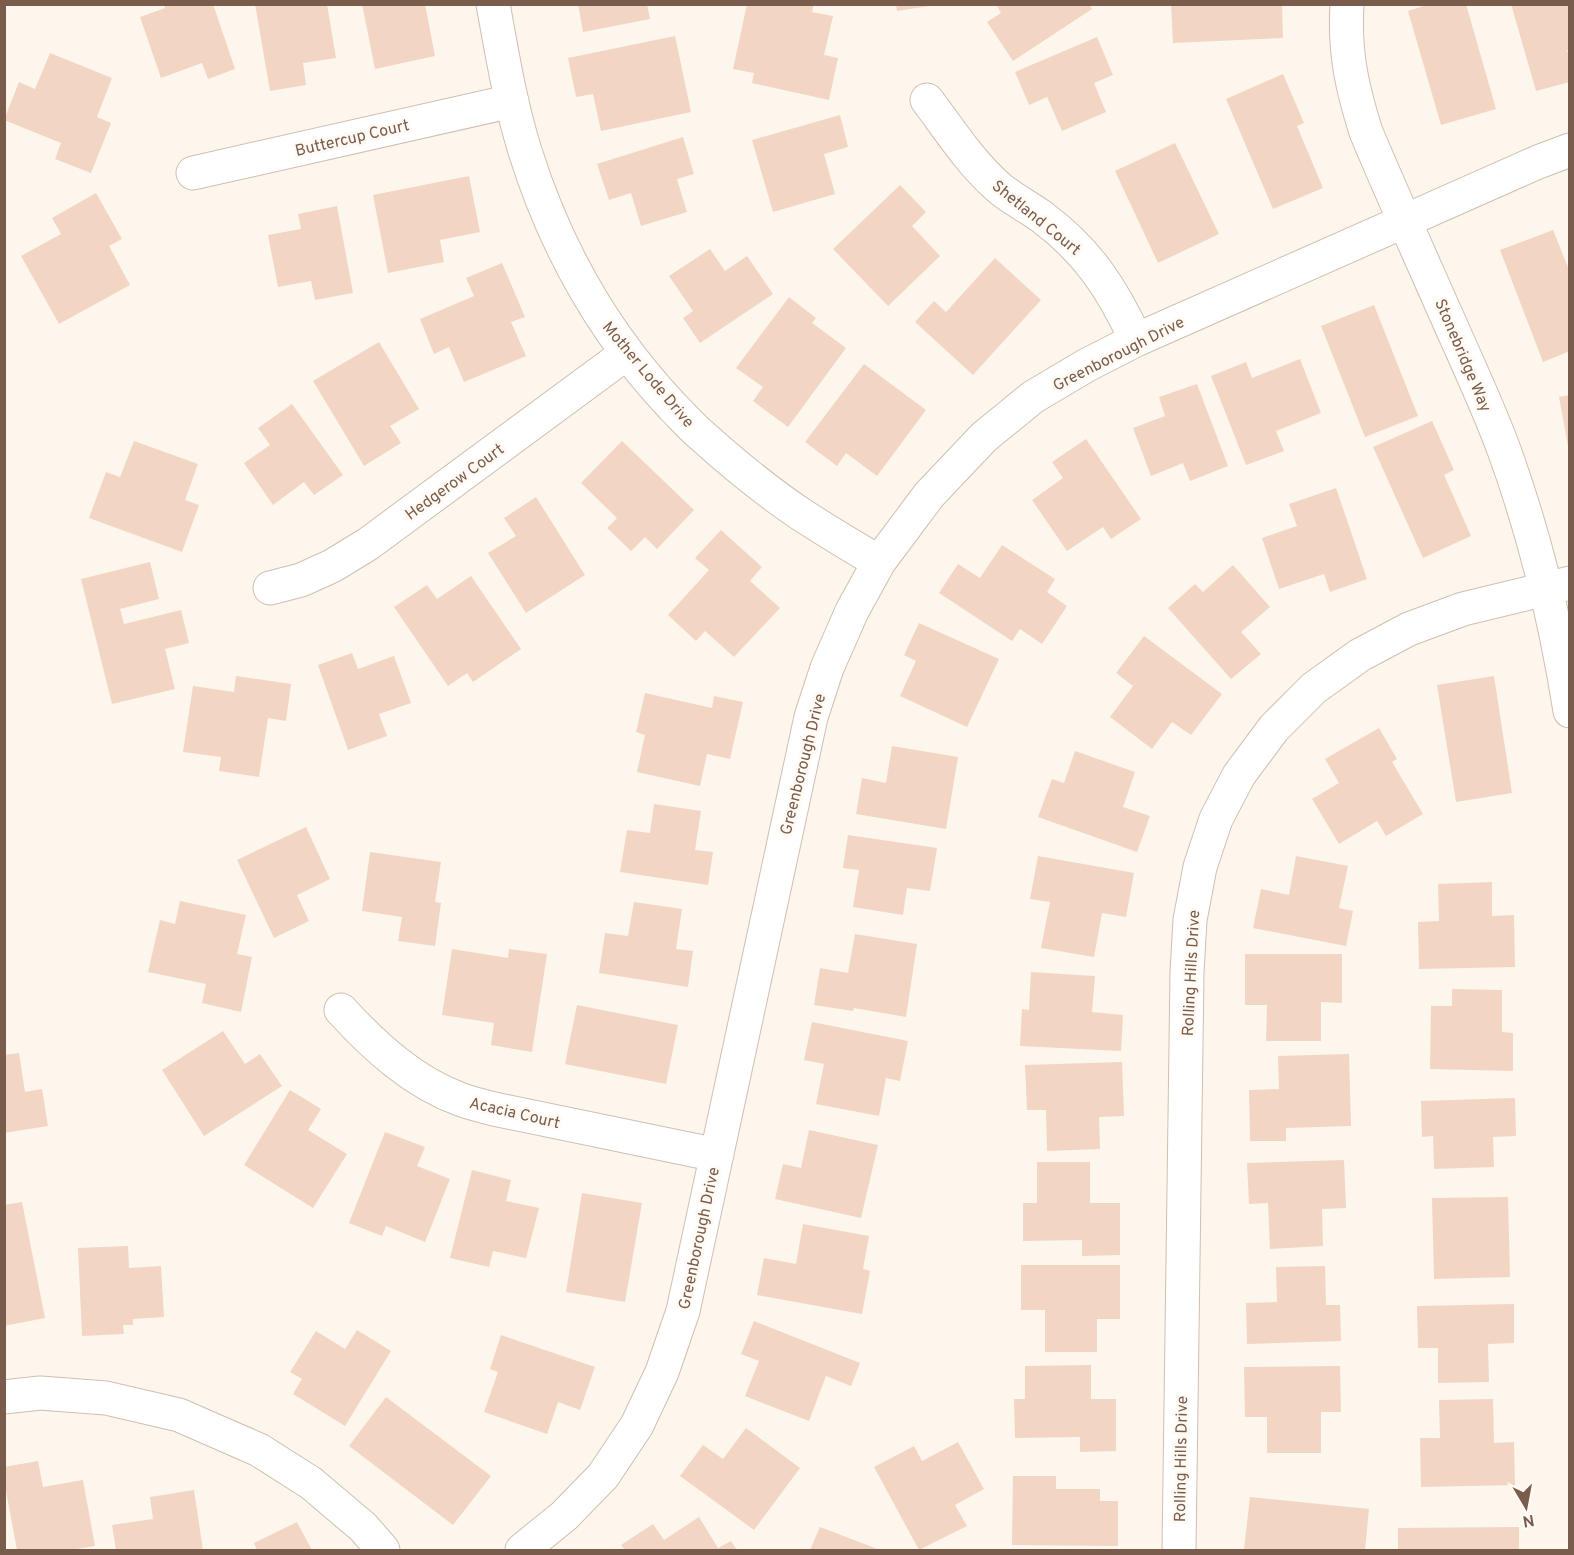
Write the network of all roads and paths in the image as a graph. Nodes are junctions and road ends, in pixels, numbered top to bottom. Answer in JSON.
{"nodes":[{"id":1,"x":493,"y":4,"type":"edge"},
{"id":2,"x":1347,"y":4,"type":"edge"},
{"id":3,"x":927,"y":100,"type":"dead end"},
{"id":4,"x":512,"y":101,"type":"junction"},
{"id":5,"x":1569,"y":150,"type":"edge"},
{"id":6,"x":193,"y":173,"type":"dead end"},
{"id":7,"x":1405,"y":221,"type":"junction"},
{"id":8,"x":1136,"y":340,"type":"junction"},
{"id":9,"x":627,"y":353,"type":"junction"},
{"id":10,"x":879,"y":562,"type":"junction"},
{"id":11,"x":1558,"y":586,"type":"edge"},
{"id":12,"x":270,"y":588,"type":"dead end"},
{"id":13,"x":1569,"y":711,"type":"edge"},
{"id":14,"x":341,"y":1010,"type":"dead end"},
{"id":15,"x":717,"y":1155,"type":"junction"},
{"id":16,"x":4,"y":1397,"type":"edge"},
{"id":17,"x":383,"y":1551,"type":"edge"},
{"id":18,"x":522,"y":1551,"type":"edge"},
{"id":19,"x":1179,"y":1551,"type":"edge"}],
"edges":[{"from":1,"to":4,"type":"street","name":"Mother Lode Drive"},
{"from":2,"to":7,"type":"street","name":"Stonebridge Way"},
{"from":3,"to":8,"type":"street","name":"Shetland Court"},
{"from":4,"to":6,"type":"street","name":"Buttercup Court"},
{"from":4,"to":9,"type":"street","name":"Mother Lode Drive"},
{"from":5,"to":7,"type":"street","name":"Greenborough Drive"},
{"from":7,"to":8,"type":"street","name":"Greenborough Drive"},
{"from":7,"to":11,"type":"street","name":"Stonebridge Way"},
{"from":8,"to":10,"type":"street","name":"Greenborough Drive"},
{"from":9,"to":10,"type":"street","name":"Mother Lode Drive"},
{"from":9,"to":12,"type":"street","name":"Hedgerow Court"},
{"from":10,"to":15,"type":"street","name":"Greenborough Drive"},
{"from":11,"to":13,"type":"street","name":"Stonebridge Way"},
{"from":11,"to":19,"type":"street","name":"Rolling Hills Drive"},
{"from":14,"to":15,"type":"street","name":"Acacia Court"},
{"from":15,"to":18,"type":"street","name":"Greenborough Drive"},
{"from":16,"to":17,"type":"street"}]}
